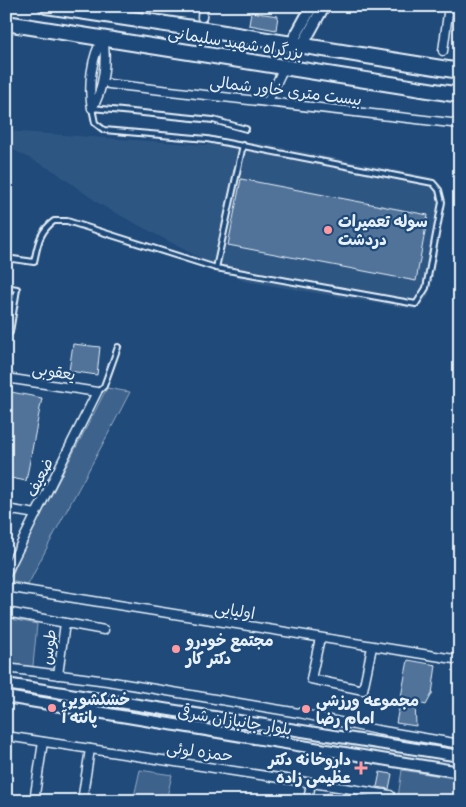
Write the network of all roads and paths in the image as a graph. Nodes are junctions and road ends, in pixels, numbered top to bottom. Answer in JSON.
{"nodes":[{"id":1,"x":46,"y":6,"type":"edge"},
{"id":2,"x":204,"y":6,"type":"edge"},
{"id":3,"x":312,"y":6,"type":"edge"},
{"id":4,"x":324,"y":6,"type":"edge"},
{"id":5,"x":447,"y":7,"type":"edge"},
{"id":6,"x":460,"y":8,"type":"edge"},
{"id":7,"x":202,"y":17,"type":"dead end"},
{"id":8,"x":6,"y":23,"type":"edge"},
{"id":9,"x":169,"y":24,"type":"junction"},
{"id":10,"x":212,"y":30,"type":"junction"},
{"id":11,"x":103,"y":38,"type":"junction"},
{"id":12,"x":297,"y":46,"type":"junction"},
{"id":13,"x":167,"y":48,"type":"junction"},
{"id":14,"x":443,"y":51,"type":"dead end"},
{"id":15,"x":205,"y":54,"type":"junction"},
{"id":16,"x":284,"y":67,"type":"junction"},
{"id":17,"x":460,"y":72,"type":"edge"},
{"id":18,"x":109,"y":84,"type":"dead end"},
{"id":19,"x":460,"y":94,"type":"edge"},
{"id":20,"x":268,"y":101,"type":"junction"},
{"id":21,"x":92,"y":108,"type":"junction"},
{"id":22,"x":460,"y":124,"type":"edge"},
{"id":23,"x":246,"y":129,"type":"dead end"},
{"id":24,"x":243,"y":145,"type":"junction"},
{"id":25,"x":6,"y":258,"type":"edge"},
{"id":26,"x":216,"y":268,"type":"junction"},
{"id":27,"x":6,"y":287,"type":"edge"},
{"id":28,"x":10,"y":332,"type":"dead end"},
{"id":29,"x":118,"y":347,"type":"dead end"},
{"id":30,"x":6,"y":378,"type":"edge"},
{"id":31,"x":97,"y":392,"type":"junction"},
{"id":32,"x":6,"y":509,"type":"edge"},
{"id":33,"x":36,"y":514,"type":"junction"},
{"id":34,"x":6,"y":574,"type":"edge"},
{"id":35,"x":6,"y":587,"type":"edge"},
{"id":36,"x":6,"y":612,"type":"edge"},
{"id":37,"x":65,"y":623,"type":"junction"},
{"id":38,"x":104,"y":630,"type":"dead end"},
{"id":39,"x":320,"y":638,"type":"junction"},
{"id":40,"x":372,"y":647,"type":"junction"},
{"id":41,"x":460,"y":660,"type":"edge"},
{"id":42,"x":6,"y":668,"type":"edge"},
{"id":43,"x":58,"y":675,"type":"junction"},
{"id":44,"x":6,"y":684,"type":"edge"},
{"id":45,"x":6,"y":697,"type":"edge"},
{"id":46,"x":6,"y":736,"type":"edge"},
{"id":47,"x":43,"y":742,"type":"junction"},
{"id":48,"x":460,"y":744,"type":"edge"},
{"id":49,"x":90,"y":749,"type":"junction"},
{"id":50,"x":460,"y":756,"type":"edge"},
{"id":51,"x":460,"y":772,"type":"edge"},
{"id":52,"x":311,"y":782,"type":"junction"},
{"id":53,"x":390,"y":795,"type":"dead end"},
{"id":54,"x":34,"y":801,"type":"edge"},
{"id":55,"x":82,"y":801,"type":"edge"},
{"id":56,"x":308,"y":801,"type":"edge"}],
"edges":[{"from":1,"to":9,"type":"highway","name":"بزرگراه شهید سلیمانی"},
{"from":2,"to":7,"type":"street"},
{"from":3,"to":12,"type":"main road"},
{"from":4,"to":12,"type":"main road"},
{"from":5,"to":6,"type":"street"},
{"from":5,"to":14,"type":"street"},
{"from":8,"to":11,"type":"highway","name":"بزرگراه شهید سلیمانی"},
{"from":9,"to":10,"type":"highway","name":"بزرگراه شهید سلیمانی"},
{"from":9,"to":13,"type":"highway"},
{"from":10,"to":12,"type":"highway","name":"بزرگراه شهید سلیمانی"},
{"from":10,"to":15,"type":"highway"},
{"from":11,"to":13,"type":"highway","name":"بزرگراه شهید سلیمانی"},
{"from":11,"to":21,"type":"street"},
{"from":12,"to":17,"type":"highway","name":"بزرگراه شهید سلیمانی"},
{"from":13,"to":15,"type":"highway","name":"بزرگراه شهید سلیمانی"},
{"from":15,"to":16,"type":"highway","name":"بزرگراه شهید سلیمانی"},
{"from":16,"to":19,"type":"highway","name":"بزرگراه شهید سلیمانی"},
{"from":16,"to":20,"type":"street"},
{"from":18,"to":20,"type":"street","name":"بیست متری خاور شمالی"},
{"from":20,"to":22,"type":"street","name":"بیست متری خاور شمالی"},
{"from":21,"to":23,"type":"lane"},
{"from":21,"to":24,"type":"lane"},
{"from":24,"to":26,"type":"lane"},
{"from":24,"to":26,"type":"lane"},
{"from":25,"to":26,"type":"lane"},
{"from":27,"to":28,"type":"lane"},
{"from":29,"to":31,"type":"lane"},
{"from":30,"to":31,"type":"street","name":"یعقوبی"},
{"from":31,"to":33,"type":"street","name":"ضعیف"},
{"from":32,"to":33,"type":"street"},
{"from":33,"to":34,"type":"street","name":"ضعیف"},
{"from":35,"to":39,"type":"street","name":"اولیایی"},
{"from":36,"to":37,"type":"street","name":"طوس"},
{"from":37,"to":38,"type":"street","name":"طوس"},
{"from":37,"to":43,"type":"street","name":"طوس"},
{"from":39,"to":40,"type":"street","name":"اولیایی"},
{"from":39,"to":40,"type":"street"},
{"from":40,"to":41,"type":"street","name":"اولیایی"},
{"from":42,"to":43,"type":"street"},
{"from":43,"to":48,"type":"street"},
{"from":44,"to":50,"type":"main road","name":"بلوار جانبازان شرقی"},
{"from":45,"to":51,"type":"main road","name":"بلوار جانبازان شرقی"},
{"from":46,"to":47,"type":"street","name":"حمزه لوئی"},
{"from":47,"to":49,"type":"street","name":"حمزه لوئی"},
{"from":47,"to":54,"type":"street"},
{"from":49,"to":52,"type":"street","name":"حمزه لوئی"},
{"from":49,"to":55,"type":"street"},
{"from":52,"to":53,"type":"street","name":"حمزه لوئی"},
{"from":52,"to":56,"type":"street"}]}
